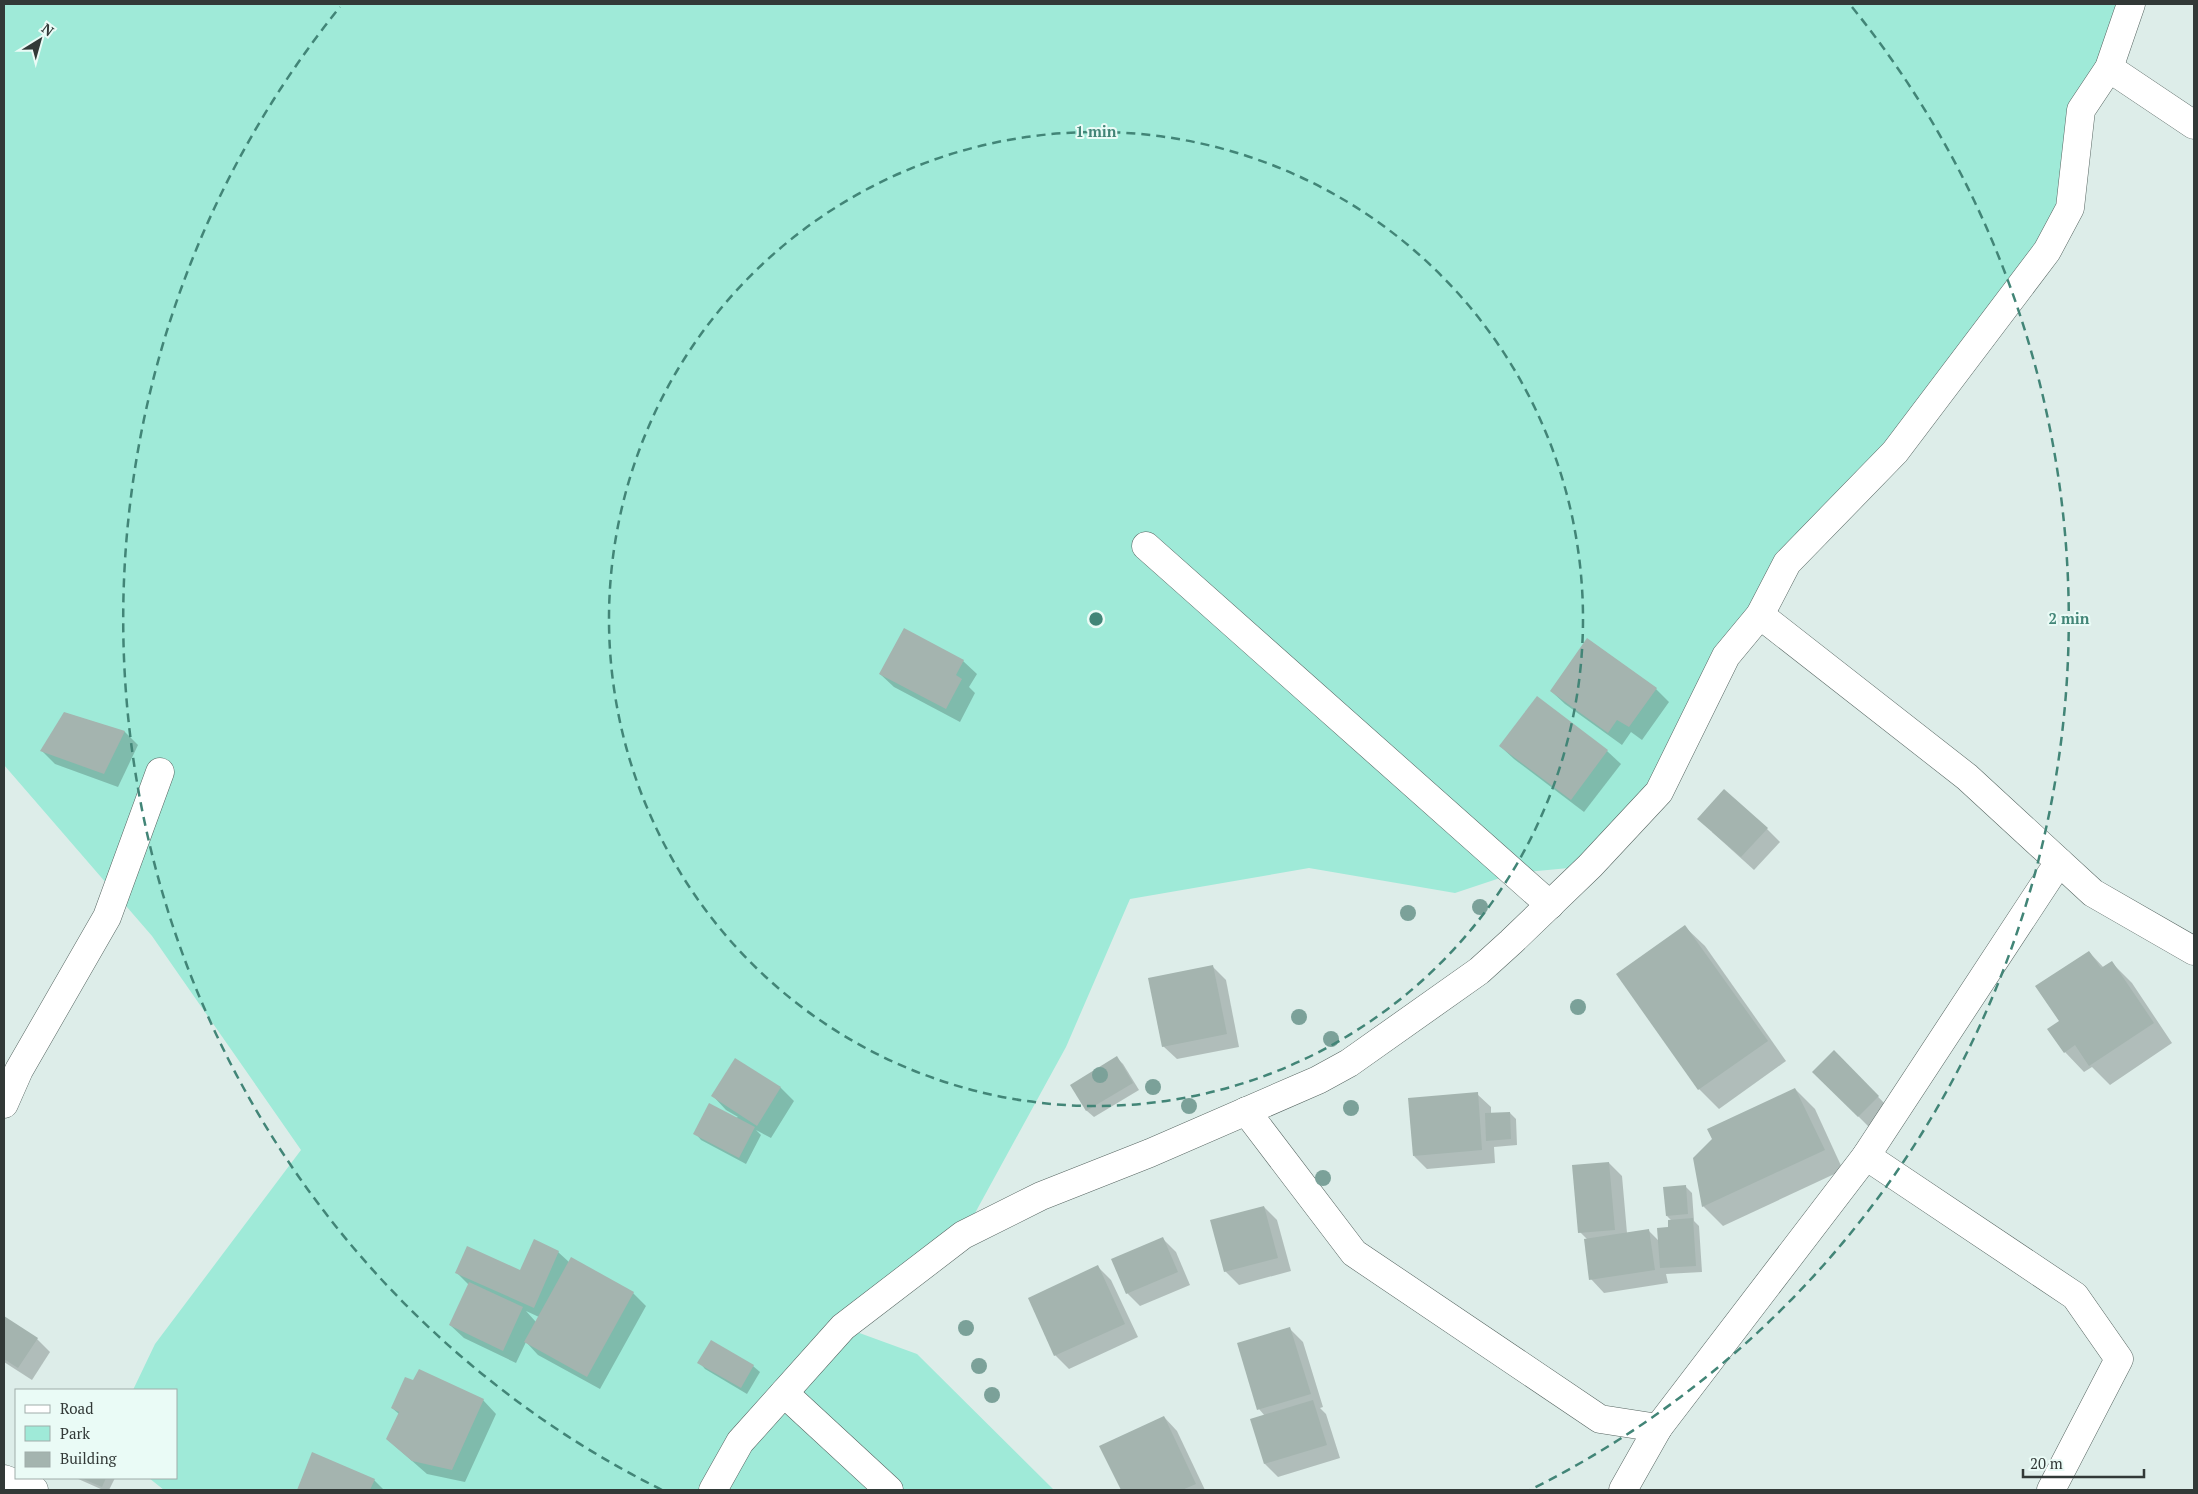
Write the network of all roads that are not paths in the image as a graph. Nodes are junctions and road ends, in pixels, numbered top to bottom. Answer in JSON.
{"nodes":[{"id":1,"x":2131,"y":4,"type":"edge"},
{"id":2,"x":2109,"y":68,"type":"junction"},
{"id":3,"x":2194,"y":125,"type":"edge"},
{"id":4,"x":1146,"y":546,"type":"dead end"},
{"id":5,"x":1760,"y":615,"type":"junction"},
{"id":6,"x":160,"y":772,"type":"dead end"},
{"id":7,"x":2058,"y":862,"type":"junction"},
{"id":8,"x":1550,"y":905,"type":"junction"},
{"id":9,"x":2194,"y":951,"type":"edge"},
{"id":10,"x":4,"y":1104,"type":"edge"},
{"id":11,"x":1246,"y":1112,"type":"junction"},
{"id":12,"x":1866,"y":1156,"type":"junction"},
{"id":13,"x":784,"y":1393,"type":"junction"},
{"id":14,"x":1658,"y":1428,"type":"junction"},
{"id":15,"x":4,"y":1479,"type":"edge"},
{"id":16,"x":34,"y":1490,"type":"edge"},
{"id":17,"x":713,"y":1490,"type":"edge"},
{"id":18,"x":889,"y":1490,"type":"edge"},
{"id":19,"x":1623,"y":1490,"type":"edge"},
{"id":20,"x":2051,"y":1490,"type":"edge"}],
"edges":[{"from":1,"to":2,"type":"street"},
{"from":2,"to":3,"type":"street"},
{"from":2,"to":5,"type":"street"},
{"from":4,"to":8,"type":"street"},
{"from":5,"to":7,"type":"street"},
{"from":5,"to":8,"type":"street"},
{"from":6,"to":10,"type":"street"},
{"from":7,"to":9,"type":"street"},
{"from":7,"to":12,"type":"street"},
{"from":8,"to":11,"type":"street"},
{"from":11,"to":13,"type":"street"},
{"from":11,"to":14,"type":"street"},
{"from":12,"to":14,"type":"street"},
{"from":12,"to":20,"type":"street"},
{"from":13,"to":17,"type":"street"},
{"from":13,"to":18,"type":"street"},
{"from":14,"to":19,"type":"street"},
{"from":15,"to":16,"type":"street"}]}
